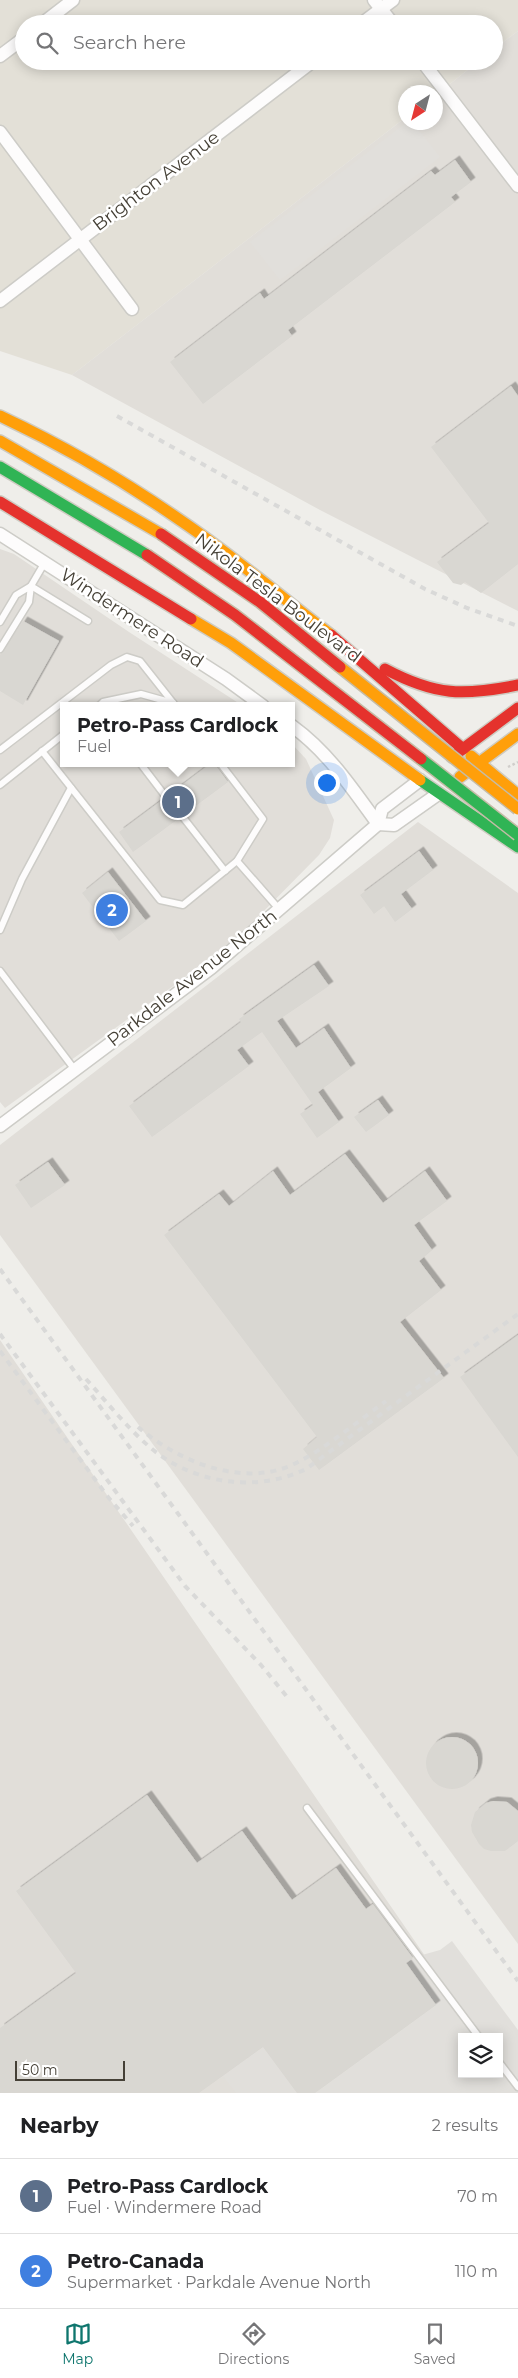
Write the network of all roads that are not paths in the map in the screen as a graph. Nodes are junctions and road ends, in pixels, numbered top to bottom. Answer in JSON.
{"nodes":[{"id":1,"x":73,"y":0,"type":"edge"},
{"id":2,"x":393,"y":0,"type":"edge"},
{"id":3,"x":378,"y":4,"type":"edge"},
{"id":4,"x":54,"y":15,"type":"edge"},
{"id":5,"x":369,"y":15,"type":"edge"},
{"id":6,"x":386,"y":15,"type":"edge"},
{"id":7,"x":15,"y":45,"type":"edge"},
{"id":8,"x":0,"y":56,"type":"edge"},
{"id":9,"x":300,"y":70,"type":"edge"},
{"id":10,"x":429,"y":70,"type":"edge"},
{"id":11,"x":0,"y":132,"type":"edge"},
{"id":12,"x":518,"y":186,"type":"edge"},
{"id":13,"x":80,"y":240,"type":"junction"},
{"id":14,"x":0,"y":301,"type":"edge"},
{"id":15,"x":132,"y":309,"type":"dead end"},
{"id":16,"x":0,"y":416,"type":"edge"},
{"id":17,"x":0,"y":441,"type":"edge"},
{"id":18,"x":0,"y":467,"type":"edge"},
{"id":19,"x":0,"y":502,"type":"edge"},
{"id":20,"x":0,"y":534,"type":"edge"},
{"id":21,"x":45,"y":562,"type":"junction"},
{"id":22,"x":31,"y":586,"type":"junction"},
{"id":23,"x":88,"y":621,"type":"dead end"},
{"id":24,"x":0,"y":622,"type":"edge"},
{"id":25,"x":345,"y":646,"type":"junction"},
{"id":26,"x":0,"y":649,"type":"edge"},
{"id":27,"x":518,"y":685,"type":"edge"},
{"id":28,"x":63,"y":702,"type":"edge"},
{"id":29,"x":103,"y":702,"type":"edge"},
{"id":30,"x":166,"y":702,"type":"edge"},
{"id":31,"x":173,"y":702,"type":"edge"},
{"id":32,"x":258,"y":702,"type":"edge"},
{"id":33,"x":60,"y":704,"type":"edge"},
{"id":34,"x":518,"y":708,"type":"edge"},
{"id":35,"x":331,"y":714,"type":"junction"},
{"id":36,"x":295,"y":728,"type":"edge"},
{"id":37,"x":518,"y":734,"type":"edge"},
{"id":38,"x":60,"y":737,"type":"edge"},
{"id":39,"x":463,"y":749,"type":"junction"},
{"id":40,"x":0,"y":750,"type":"edge"},
{"id":41,"x":42,"y":751,"type":"junction"},
{"id":42,"x":480,"y":764,"type":"junction"},
{"id":43,"x":442,"y":765,"type":"junction"},
{"id":44,"x":143,"y":767,"type":"edge"},
{"id":45,"x":223,"y":767,"type":"edge"},
{"id":46,"x":460,"y":778,"type":"junction"},
{"id":47,"x":420,"y":780,"type":"junction"},
{"id":48,"x":0,"y":785,"type":"edge"},
{"id":49,"x":71,"y":788,"type":"junction"},
{"id":50,"x":438,"y":794,"type":"junction"},
{"id":51,"x":518,"y":796,"type":"edge"},
{"id":52,"x":166,"y":797,"type":"dead end"},
{"id":53,"x":518,"y":809,"type":"edge"},
{"id":54,"x":182,"y":816,"type":"dead end"},
{"id":55,"x":518,"y":818,"type":"edge"},
{"id":56,"x":378,"y":824,"type":"junction"},
{"id":57,"x":518,"y":835,"type":"edge"},
{"id":58,"x":518,"y":847,"type":"edge"},
{"id":59,"x":237,"y":861,"type":"junction"},
{"id":60,"x":225,"y":871,"type":"junction"},
{"id":61,"x":279,"y":909,"type":"junction"},
{"id":62,"x":0,"y":930,"type":"edge"},
{"id":63,"x":0,"y":971,"type":"edge"},
{"id":64,"x":75,"y":1070,"type":"junction"},
{"id":65,"x":0,"y":1126,"type":"edge"},
{"id":66,"x":307,"y":1808,"type":"dead end"},
{"id":67,"x":476,"y":2033,"type":"edge"},
{"id":68,"x":503,"y":2067,"type":"edge"},
{"id":69,"x":518,"y":2086,"type":"edge"}],
"edges":[{"from":1,"to":4,"type":"street"},
{"from":2,"to":3,"type":"street"},
{"from":3,"to":5,"type":"street"},
{"from":3,"to":6,"type":"street"},
{"from":7,"to":8,"type":"street"},
{"from":9,"to":13,"type":"street","name":"Brighton Avenue"},
{"from":10,"to":12,"type":"street"},
{"from":11,"to":13,"type":"street"},
{"from":13,"to":14,"type":"street","name":"Brighton Avenue"},
{"from":13,"to":15,"type":"street"},
{"from":16,"to":25,"type":"main road"},
{"from":17,"to":53,"type":"main road","name":"Nikola Tesla Boulevard","bridge":true},
{"from":18,"to":57,"type":"main road","bridge":true},
{"from":19,"to":35,"type":"main road"},
{"from":20,"to":21,"type":"street","name":"Windermere Road"},
{"from":21,"to":22,"type":"lane"},
{"from":21,"to":32,"type":"street","name":"Windermere Road"},
{"from":22,"to":23,"type":"lane"},
{"from":22,"to":24,"type":"lane"},
{"from":22,"to":26,"type":"lane"},
{"from":25,"to":27,"type":"main road"},
{"from":25,"to":39,"type":"main road"},
{"from":28,"to":31,"type":"lane"},
{"from":29,"to":30,"type":"lane"},
{"from":33,"to":40,"type":"lane"},
{"from":34,"to":39,"type":"main road","name":"Parkdale Avenue North"},
{"from":35,"to":43,"type":"main road"},
{"from":35,"to":47,"type":"main road"},
{"from":36,"to":56,"type":"street"},
{"from":37,"to":42,"type":"main road"},
{"from":38,"to":41,"type":"lane"},
{"from":39,"to":42,"type":"main road"},
{"from":39,"to":43,"type":"main road","name":"Parkdale Avenue North"},
{"from":41,"to":48,"type":"lane"},
{"from":41,"to":49,"type":"lane"},
{"from":42,"to":43,"type":"main road"},
{"from":42,"to":46,"type":"main road"},
{"from":42,"to":51,"type":"main road"},
{"from":43,"to":47,"type":"main road","name":"Parkdale Avenue North"},
{"from":44,"to":52,"type":"lane"},
{"from":45,"to":59,"type":"lane"},
{"from":46,"to":47,"type":"main road"},
{"from":46,"to":50,"type":"main road"},
{"from":46,"to":55,"type":"main road"},
{"from":47,"to":50,"type":"main road"},
{"from":47,"to":56,"type":"street","name":"Parkdale Avenue North"},
{"from":49,"to":60,"type":"lane"},
{"from":49,"to":62,"type":"lane"},
{"from":50,"to":56,"type":"street"},
{"from":50,"to":58,"type":"main road"},
{"from":54,"to":60,"type":"lane"},
{"from":56,"to":61,"type":"street","name":"Parkdale Avenue North"},
{"from":59,"to":60,"type":"lane"},
{"from":59,"to":61,"type":"lane"},
{"from":61,"to":64,"type":"street","name":"Parkdale Avenue North"},
{"from":63,"to":64,"type":"lane"},
{"from":64,"to":65,"type":"street","name":"Parkdale Avenue North"},
{"from":66,"to":67,"type":"lane"},
{"from":68,"to":69,"type":"lane"}]}
